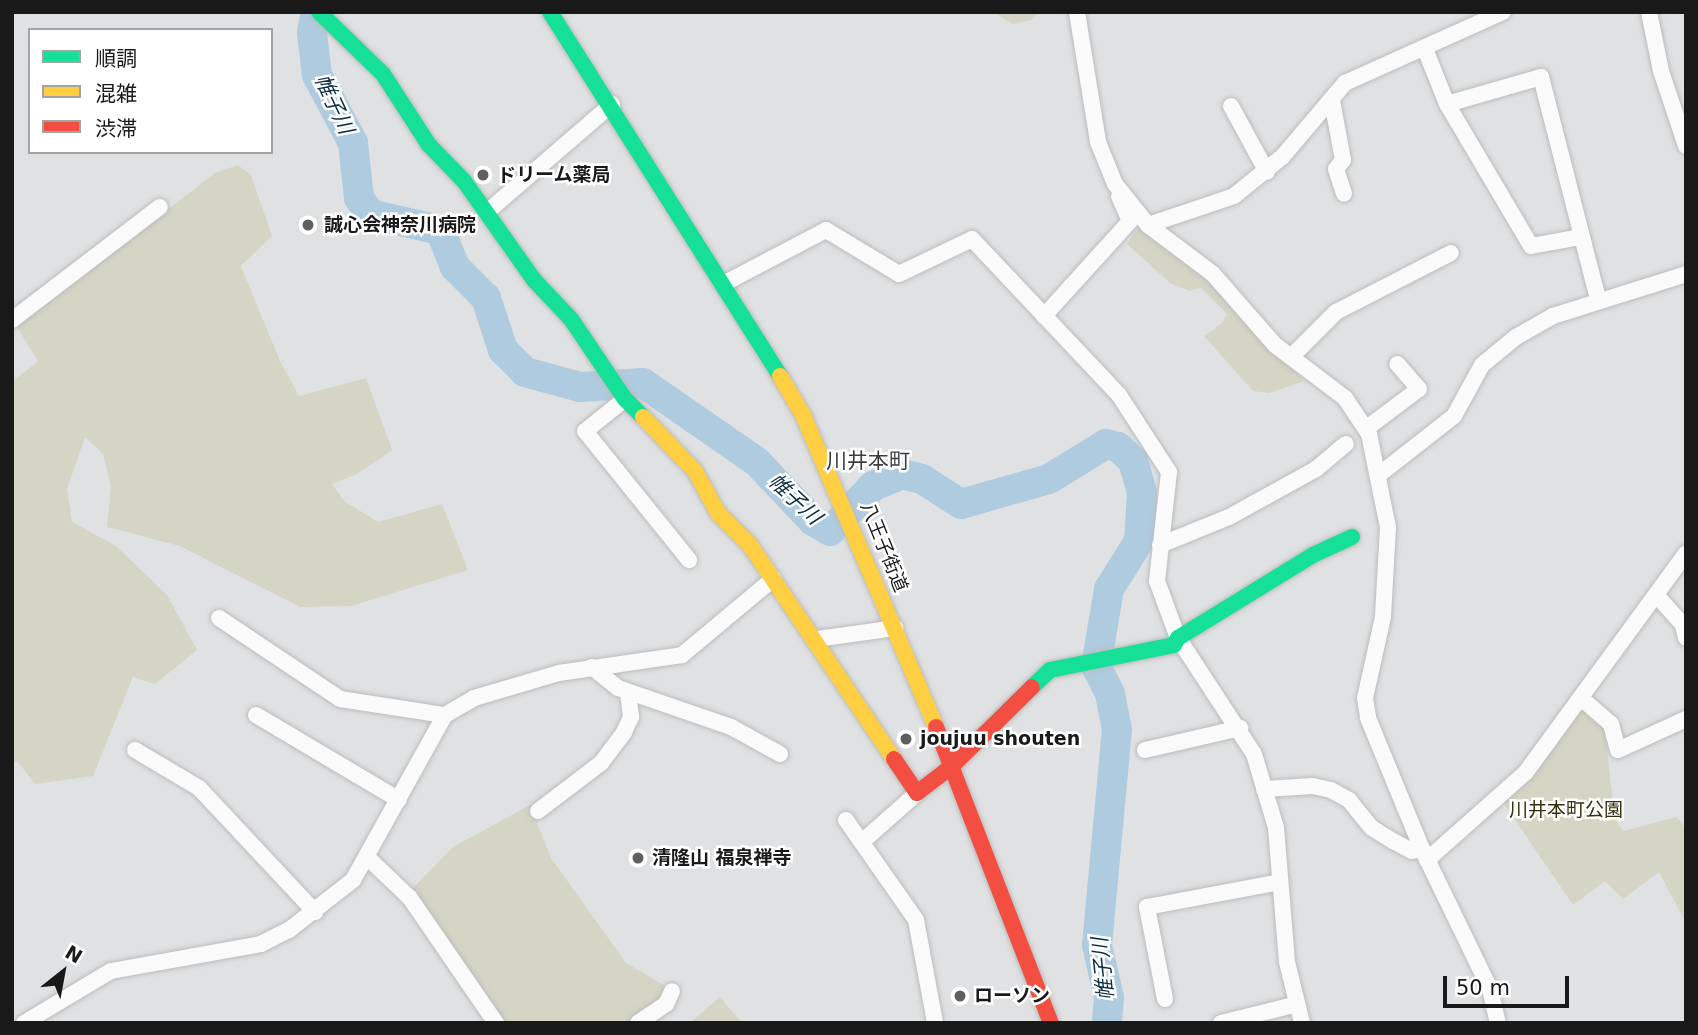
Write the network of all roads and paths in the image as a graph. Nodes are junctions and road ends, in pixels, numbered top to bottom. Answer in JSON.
{"nodes":[{"id":1,"x":550,"y":12,"type":"edge"},
{"id":2,"x":1077,"y":12,"type":"edge"},
{"id":3,"x":1503,"y":12,"type":"edge"},
{"id":4,"x":1649,"y":12,"type":"edge"},
{"id":5,"x":321,"y":15,"type":"edge"},
{"id":6,"x":1474,"y":17,"type":"edge"},
{"id":7,"x":1425,"y":49,"type":"junction"},
{"id":8,"x":1332,"y":101,"type":"junction"},
{"id":9,"x":612,"y":104,"type":"junction"},
{"id":10,"x":1447,"y":104,"type":"junction"},
{"id":11,"x":1231,"y":106,"type":"dead end"},
{"id":12,"x":1686,"y":146,"type":"edge"},
{"id":13,"x":1267,"y":172,"type":"junction"},
{"id":14,"x":1121,"y":191,"type":"junction"},
{"id":15,"x":1344,"y":194,"type":"dead end"},
{"id":16,"x":160,"y":207,"type":"dead end"},
{"id":17,"x":486,"y":212,"type":"junction"},
{"id":18,"x":1149,"y":225,"type":"junction"},
{"id":19,"x":1581,"y":237,"type":"junction"},
{"id":20,"x":1451,"y":253,"type":"dead end"},
{"id":21,"x":1686,"y":274,"type":"edge"},
{"id":22,"x":725,"y":283,"type":"junction"},
{"id":23,"x":1598,"y":299,"type":"junction"},
{"id":24,"x":1044,"y":316,"type":"junction"},
{"id":25,"x":12,"y":320,"type":"edge"},
{"id":26,"x":1291,"y":358,"type":"junction"},
{"id":27,"x":1397,"y":364,"type":"dead end"},
{"id":28,"x":625,"y":399,"type":"junction"},
{"id":29,"x":1367,"y":428,"type":"junction"},
{"id":30,"x":1346,"y":444,"type":"dead end"},
{"id":31,"x":1380,"y":474,"type":"junction"},
{"id":32,"x":1352,"y":537,"type":"dead end"},
{"id":33,"x":1160,"y":545,"type":"junction"},
{"id":34,"x":1686,"y":553,"type":"edge"},
{"id":35,"x":689,"y":560,"type":"dead end"},
{"id":36,"x":773,"y":579,"type":"junction"},
{"id":37,"x":1658,"y":597,"type":"junction"},
{"id":38,"x":219,"y":618,"type":"dead end"},
{"id":39,"x":895,"y":628,"type":"junction"},
{"id":40,"x":1178,"y":638,"type":"junction"},
{"id":41,"x":1686,"y":638,"type":"edge"},
{"id":42,"x":817,"y":639,"type":"junction"},
{"id":43,"x":592,"y":667,"type":"junction"},
{"id":44,"x":628,"y":691,"type":"junction"},
{"id":45,"x":1581,"y":698,"type":"junction"},
{"id":46,"x":257,"y":715,"type":"dead end"},
{"id":47,"x":445,"y":715,"type":"junction"},
{"id":48,"x":1686,"y":719,"type":"edge"},
{"id":49,"x":1240,"y":728,"type":"junction"},
{"id":50,"x":135,"y":750,"type":"dead end"},
{"id":51,"x":1145,"y":750,"type":"dead end"},
{"id":52,"x":780,"y":754,"type":"dead end"},
{"id":53,"x":952,"y":766,"type":"junction"},
{"id":54,"x":1264,"y":789,"type":"junction"},
{"id":55,"x":917,"y":793,"type":"junction"},
{"id":56,"x":399,"y":800,"type":"junction"},
{"id":57,"x":538,"y":811,"type":"dead end"},
{"id":58,"x":846,"y":820,"type":"dead end"},
{"id":59,"x":864,"y":843,"type":"junction"},
{"id":60,"x":1425,"y":854,"type":"junction"},
{"id":61,"x":368,"y":858,"type":"junction"},
{"id":62,"x":1280,"y":881,"type":"junction"},
{"id":63,"x":315,"y":912,"type":"junction"},
{"id":64,"x":671,"y":991,"type":"dead end"},
{"id":65,"x":1165,"y":999,"type":"dead end"},
{"id":66,"x":1294,"y":1005,"type":"junction"},
{"id":67,"x":12,"y":1014,"type":"edge"},
{"id":68,"x":50,"y":1017,"type":"edge"},
{"id":69,"x":23,"y":1023,"type":"edge"},
{"id":70,"x":496,"y":1023,"type":"edge"},
{"id":71,"x":638,"y":1023,"type":"edge"},
{"id":72,"x":935,"y":1023,"type":"edge"},
{"id":73,"x":1051,"y":1023,"type":"edge"},
{"id":74,"x":1221,"y":1023,"type":"edge"},
{"id":75,"x":1302,"y":1023,"type":"edge"},
{"id":76,"x":1499,"y":1023,"type":"edge"}],
"edges":[{"from":1,"to":9,"type":"main road","name":"八王子街道"},
{"from":2,"to":14,"type":"street"},
{"from":3,"to":6,"type":"street"},
{"from":4,"to":12,"type":"street"},
{"from":5,"to":17,"type":"main road"},
{"from":6,"to":7,"type":"street"},
{"from":7,"to":8,"type":"street"},
{"from":7,"to":10,"type":"street"},
{"from":8,"to":13,"type":"street"},
{"from":8,"to":15,"type":"street"},
{"from":9,"to":17,"type":"street"},
{"from":9,"to":22,"type":"main road","name":"八王子街道"},
{"from":10,"to":19,"type":"street"},
{"from":10,"to":19,"type":"street"},
{"from":11,"to":13,"type":"street"},
{"from":13,"to":18,"type":"street"},
{"from":14,"to":18,"type":"street"},
{"from":14,"to":24,"type":"street"},
{"from":16,"to":25,"type":"street"},
{"from":17,"to":28,"type":"main road"},
{"from":18,"to":26,"type":"street"},
{"from":19,"to":23,"type":"street"},
{"from":20,"to":26,"type":"street"},
{"from":21,"to":23,"type":"street"},
{"from":22,"to":24,"type":"street"},
{"from":22,"to":39,"type":"main road","name":"八王子街道"},
{"from":23,"to":31,"type":"street"},
{"from":24,"to":33,"type":"street"},
{"from":26,"to":29,"type":"street"},
{"from":27,"to":29,"type":"street"},
{"from":28,"to":35,"type":"street"},
{"from":28,"to":36,"type":"main road"},
{"from":29,"to":31,"type":"street"},
{"from":30,"to":33,"type":"street"},
{"from":31,"to":60,"type":"street"},
{"from":32,"to":40,"type":"main road"},
{"from":33,"to":40,"type":"street"},
{"from":34,"to":37,"type":"street"},
{"from":36,"to":42,"type":"main road"},
{"from":36,"to":43,"type":"street"},
{"from":37,"to":41,"type":"street"},
{"from":37,"to":45,"type":"street"},
{"from":38,"to":47,"type":"street"},
{"from":39,"to":42,"type":"street"},
{"from":39,"to":53,"type":"main road","name":"八王子街道"},
{"from":40,"to":49,"type":"street"},
{"from":40,"to":53,"type":"main road"},
{"from":42,"to":55,"type":"main road"},
{"from":43,"to":44,"type":"street"},
{"from":43,"to":47,"type":"street"},
{"from":44,"to":52,"type":"street"},
{"from":44,"to":57,"type":"street"},
{"from":45,"to":48,"type":"street"},
{"from":45,"to":60,"type":"street"},
{"from":46,"to":56,"type":"street"},
{"from":47,"to":56,"type":"street"},
{"from":49,"to":51,"type":"street"},
{"from":49,"to":54,"type":"street"},
{"from":50,"to":63,"type":"street"},
{"from":53,"to":55,"type":"main road"},
{"from":53,"to":73,"type":"main road","name":"八王子街道"},
{"from":54,"to":60,"type":"street"},
{"from":54,"to":62,"type":"street"},
{"from":55,"to":59,"type":"street"},
{"from":56,"to":61,"type":"street"},
{"from":58,"to":59,"type":"street"},
{"from":59,"to":72,"type":"street"},
{"from":60,"to":76,"type":"street"},
{"from":61,"to":63,"type":"street"},
{"from":61,"to":70,"type":"street"},
{"from":62,"to":65,"type":"street"},
{"from":62,"to":66,"type":"street"},
{"from":63,"to":68,"type":"street"},
{"from":64,"to":71,"type":"street"},
{"from":66,"to":74,"type":"street"},
{"from":66,"to":75,"type":"street"},
{"from":67,"to":69,"type":"street"},
{"from":68,"to":69,"type":"street"}]}
